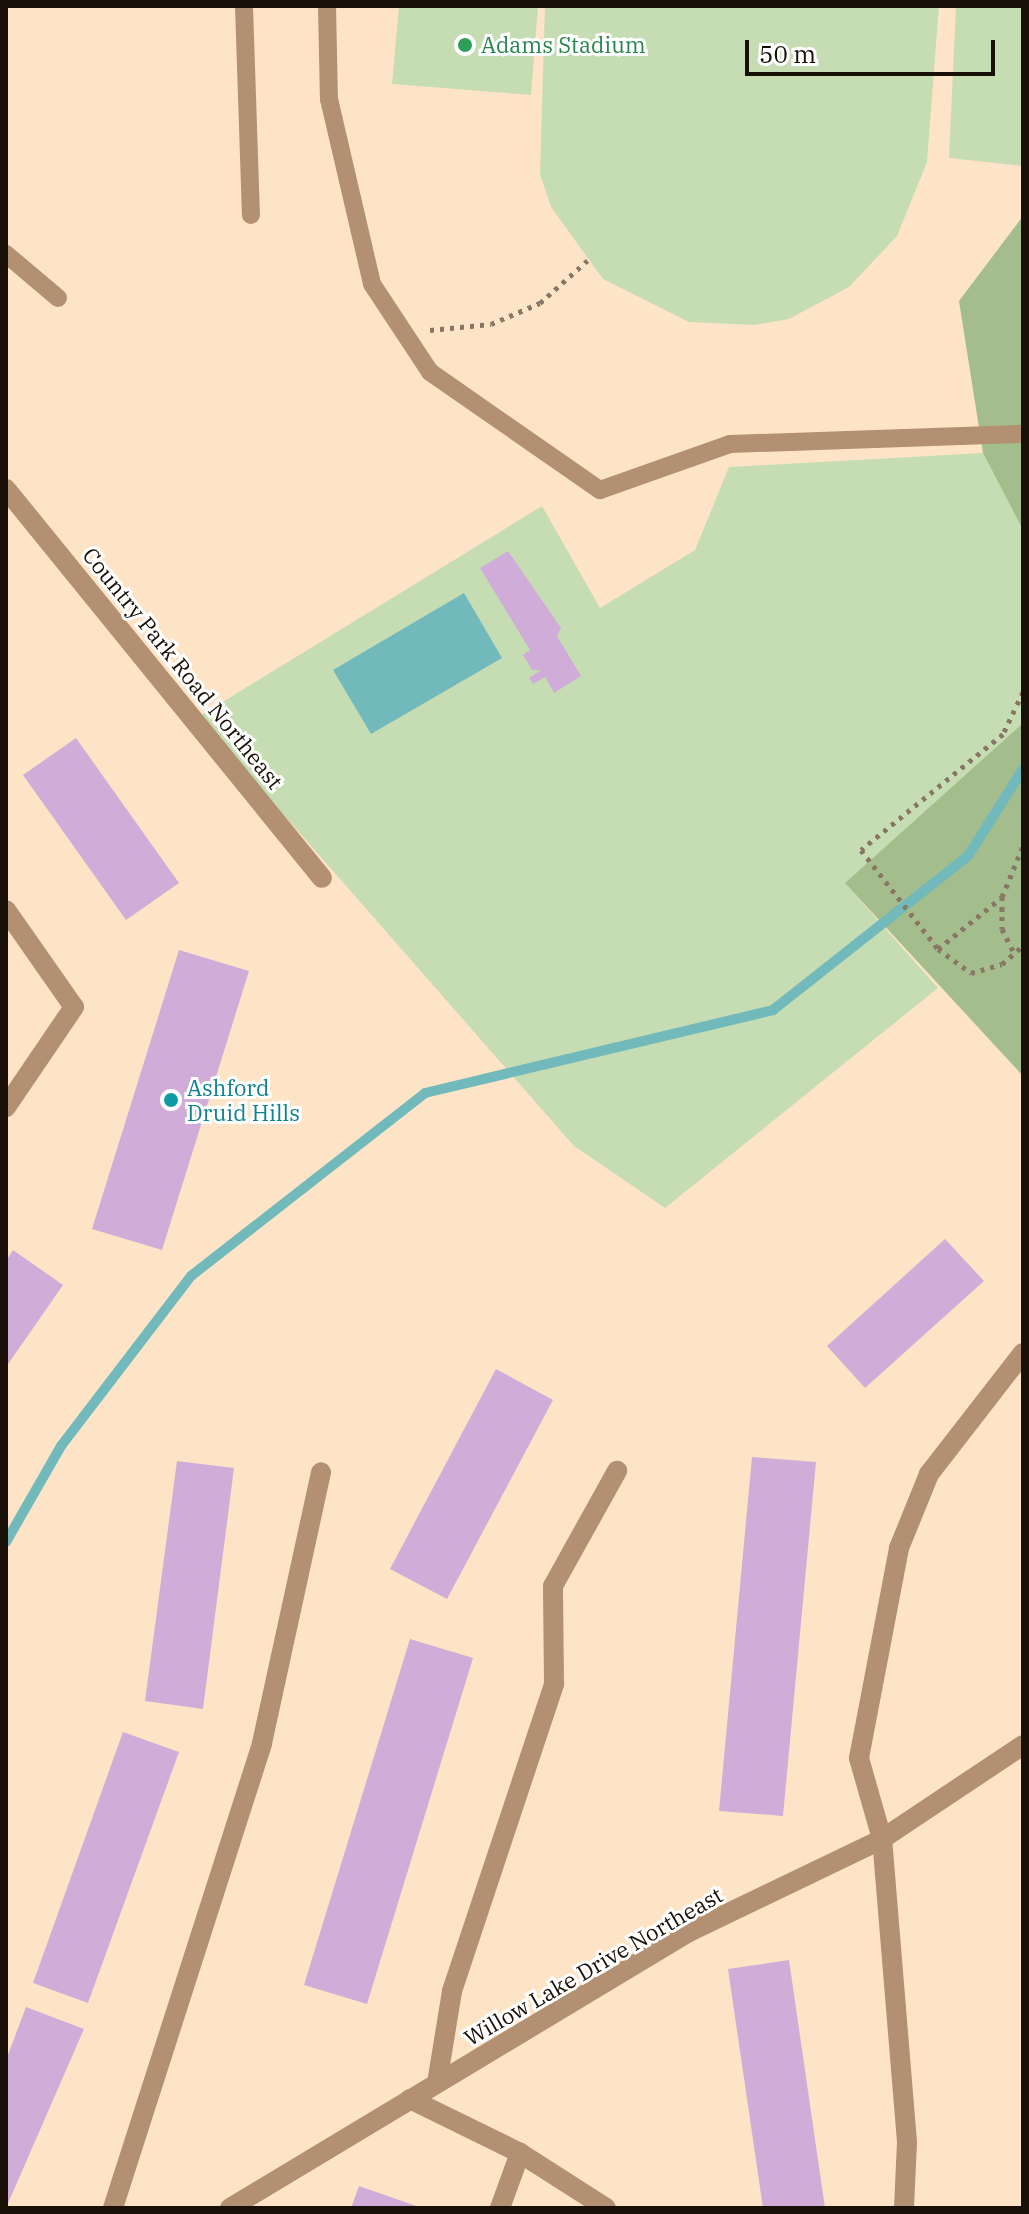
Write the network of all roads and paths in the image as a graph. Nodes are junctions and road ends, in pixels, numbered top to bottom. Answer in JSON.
{"nodes":[{"id":1,"x":244,"y":6,"type":"edge"},
{"id":2,"x":327,"y":6,"type":"edge"},
{"id":3,"x":251,"y":215,"type":"dead end"},
{"id":4,"x":6,"y":254,"type":"edge"},
{"id":5,"x":588,"y":260,"type":"dead end"},
{"id":6,"x":58,"y":298,"type":"dead end"},
{"id":7,"x":406,"y":336,"type":"junction"},
{"id":8,"x":1023,"y":434,"type":"edge"},
{"id":9,"x":6,"y":489,"type":"edge"},
{"id":10,"x":1023,"y":692,"type":"edge"},
{"id":11,"x":1023,"y":846,"type":"edge"},
{"id":12,"x":322,"y":878,"type":"dead end"},
{"id":13,"x":1002,"y":897,"type":"junction"},
{"id":14,"x":6,"y":910,"type":"edge"},
{"id":15,"x":1023,"y":946,"type":"edge"},
{"id":16,"x":938,"y":949,"type":"junction"},
{"id":17,"x":1014,"y":953,"type":"junction"},
{"id":18,"x":6,"y":1107,"type":"edge"},
{"id":19,"x":1023,"y":1353,"type":"edge"},
{"id":20,"x":617,"y":1471,"type":"dead end"},
{"id":21,"x":321,"y":1472,"type":"dead end"},
{"id":22,"x":1023,"y":1745,"type":"edge"},
{"id":23,"x":882,"y":1839,"type":"junction"},
{"id":24,"x":437,"y":2083,"type":"junction"},
{"id":25,"x":410,"y":2099,"type":"junction"},
{"id":26,"x":520,"y":2153,"type":"junction"},
{"id":27,"x":113,"y":2208,"type":"edge"},
{"id":28,"x":230,"y":2208,"type":"edge"},
{"id":29,"x":500,"y":2208,"type":"edge"},
{"id":30,"x":606,"y":2208,"type":"edge"},
{"id":31,"x":904,"y":2208,"type":"edge"}],
"edges":[{"from":1,"to":3,"type":"lane"},
{"from":2,"to":7,"type":"lane"},
{"from":4,"to":6,"type":"lane"},
{"from":5,"to":7,"type":"path"},
{"from":7,"to":8,"type":"lane"},
{"from":9,"to":12,"type":"street","name":"Country Park Road Northeast"},
{"from":10,"to":16,"type":"path"},
{"from":11,"to":13,"type":"path"},
{"from":13,"to":16,"type":"path"},
{"from":13,"to":17,"type":"path"},
{"from":14,"to":18,"type":"street"},
{"from":15,"to":17,"type":"path"},
{"from":16,"to":17,"type":"path"},
{"from":19,"to":23,"type":"street"},
{"from":20,"to":24,"type":"street"},
{"from":21,"to":27,"type":"street"},
{"from":22,"to":23,"type":"street","name":"Willow Lake Drive Northeast"},
{"from":23,"to":24,"type":"street","name":"Willow Lake Drive Northeast"},
{"from":23,"to":31,"type":"street"},
{"from":24,"to":25,"type":"street","name":"Willow Lake Drive Northeast"},
{"from":25,"to":26,"type":"street"},
{"from":25,"to":28,"type":"street","name":"Willow Lake Drive Northeast"},
{"from":26,"to":29,"type":"street"},
{"from":26,"to":30,"type":"street"}]}
